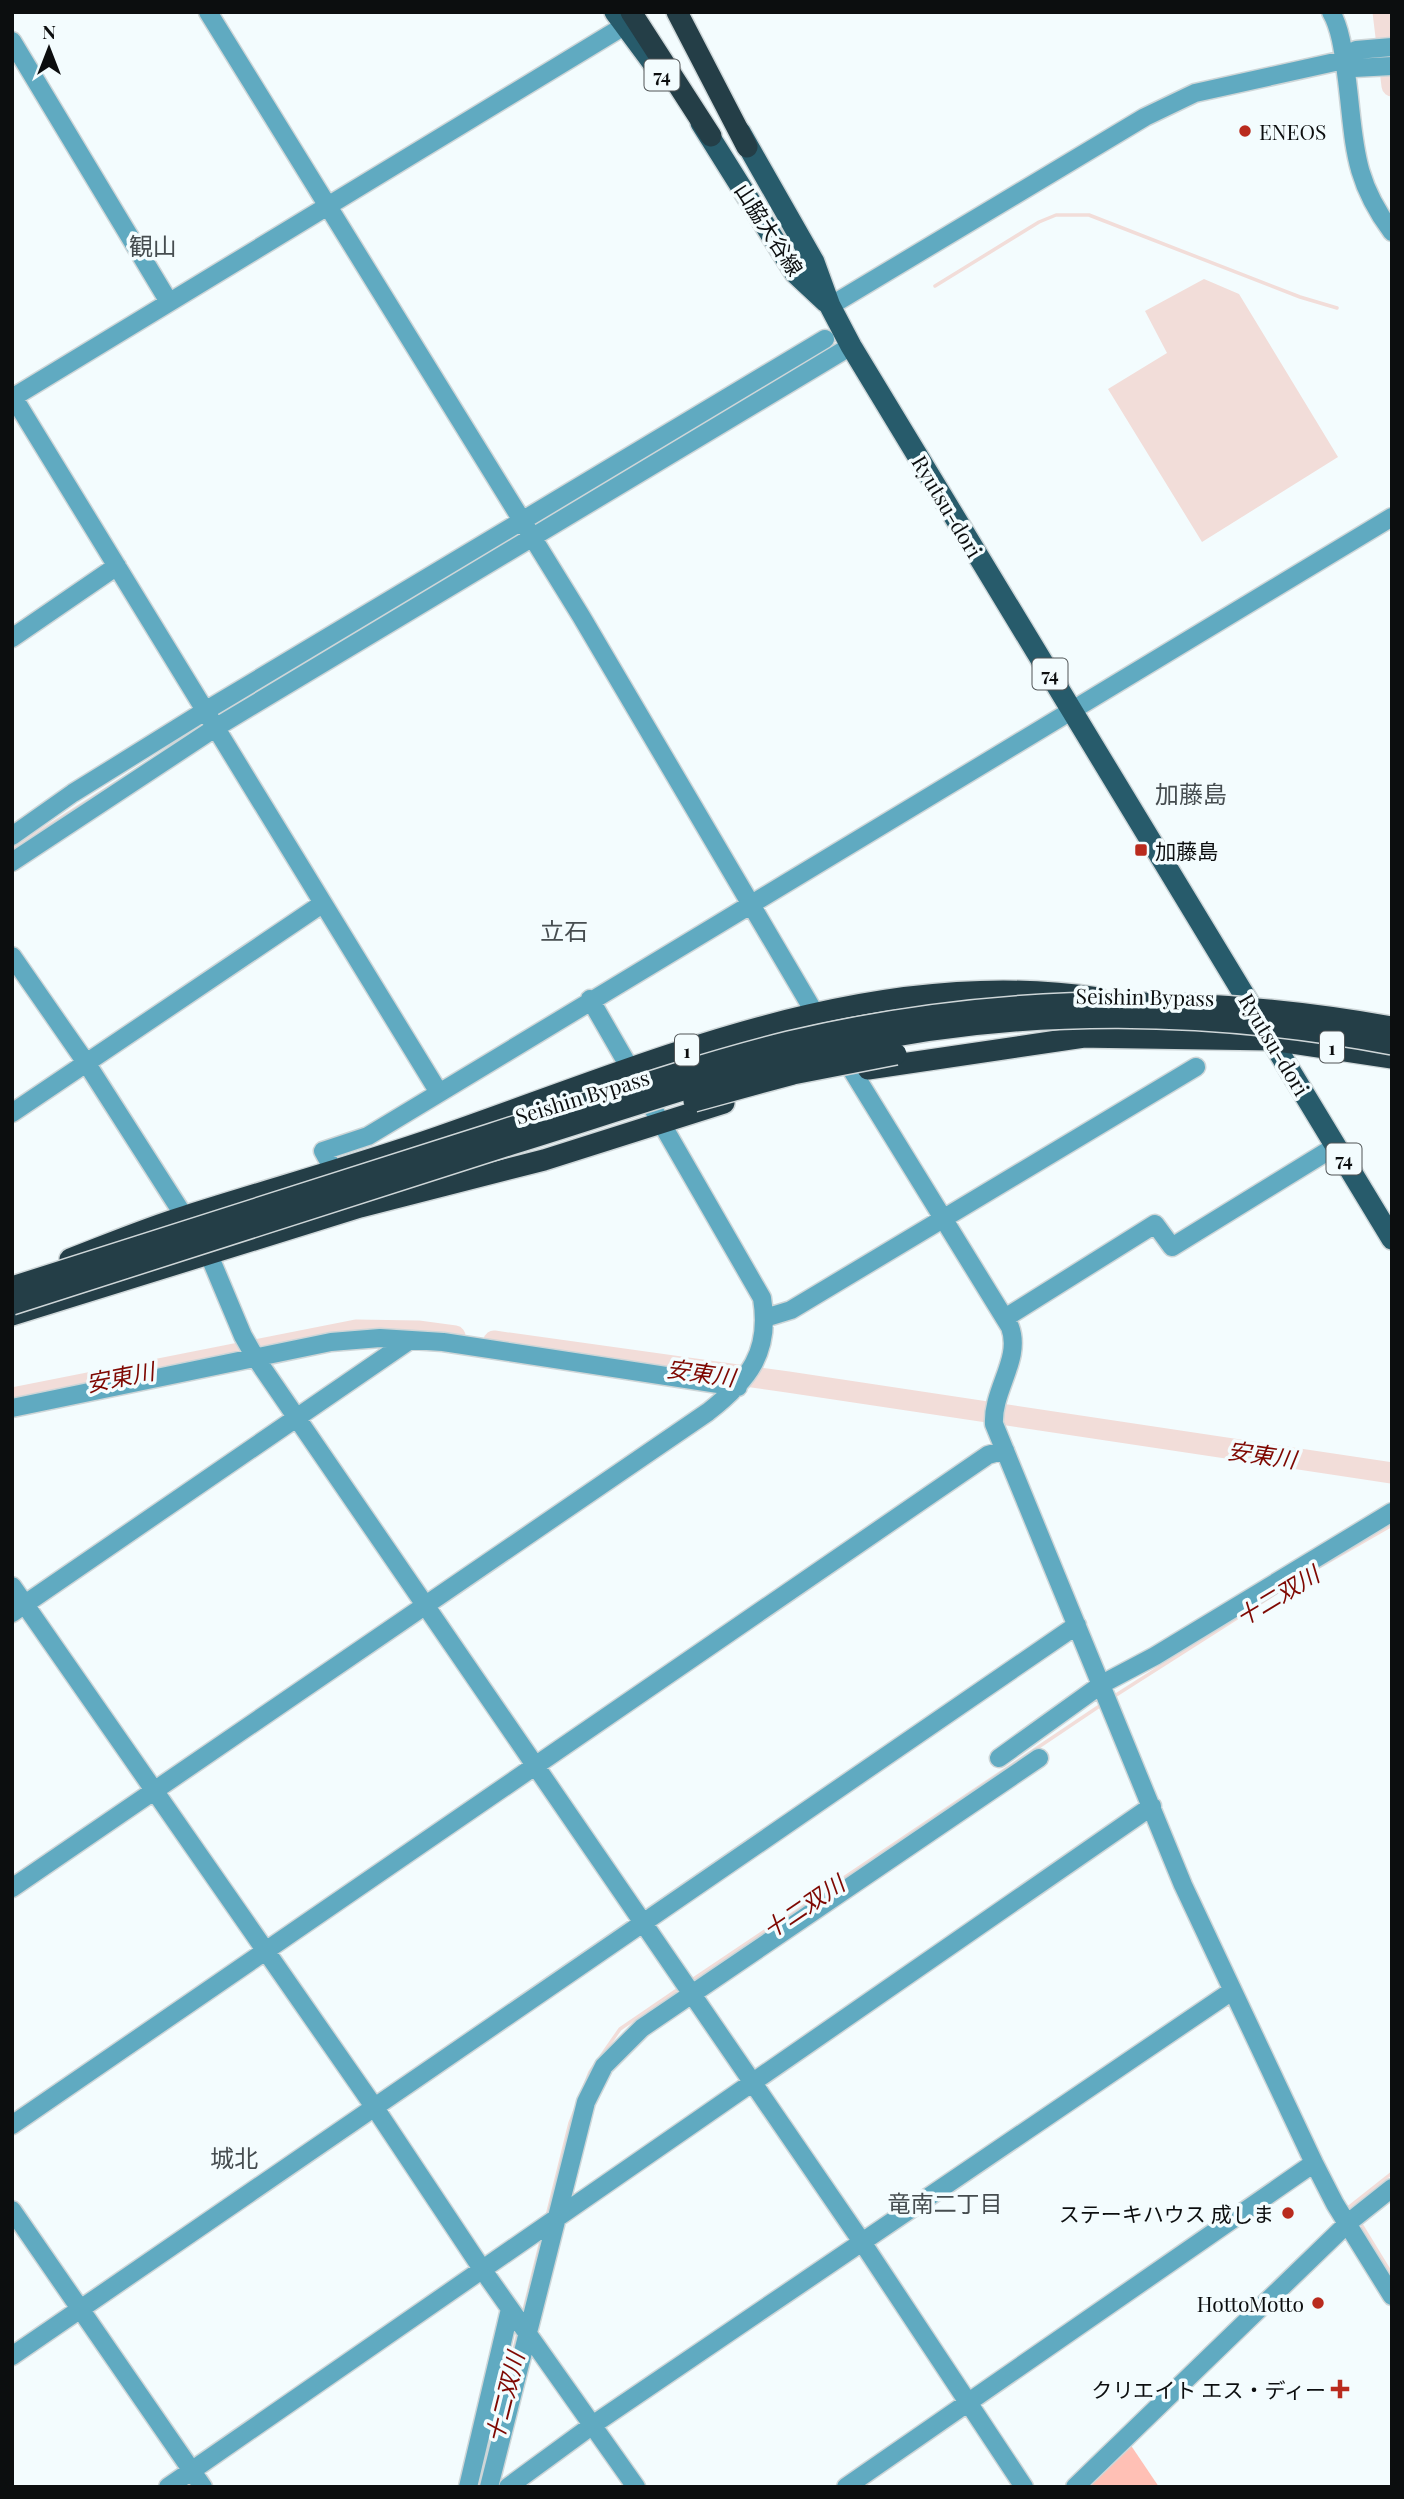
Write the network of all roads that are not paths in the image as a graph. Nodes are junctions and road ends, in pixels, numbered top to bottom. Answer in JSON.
{"nodes":[{"id":1,"x":208,"y":12,"type":"edge"},
{"id":2,"x":1331,"y":12,"type":"edge"},
{"id":3,"x":683,"y":15,"type":"edge"},
{"id":4,"x":623,"y":17,"type":"edge"},
{"id":5,"x":12,"y":41,"type":"edge"},
{"id":6,"x":1392,"y":47,"type":"edge"},
{"id":7,"x":1344,"y":60,"type":"junction"},
{"id":8,"x":1392,"y":66,"type":"edge"},
{"id":9,"x":712,"y":136,"type":"junction"},
{"id":10,"x":747,"y":148,"type":"joint"},
{"id":11,"x":326,"y":207,"type":"junction"},
{"id":12,"x":1392,"y":232,"type":"edge"},
{"id":13,"x":169,"y":302,"type":"junction"},
{"id":14,"x":830,"y":306,"type":"junction"},
{"id":15,"x":825,"y":340,"type":"dead end"},
{"id":16,"x":851,"y":346,"type":"junction"},
{"id":17,"x":13,"y":397,"type":"edge"},
{"id":18,"x":1392,"y":517,"type":"edge"},
{"id":19,"x":522,"y":520,"type":"junction"},
{"id":20,"x":531,"y":536,"type":"junction"},
{"id":21,"x":117,"y":566,"type":"junction"},
{"id":22,"x":12,"y":638,"type":"edge"},
{"id":23,"x":1071,"y":709,"type":"junction"},
{"id":24,"x":205,"y":711,"type":"junction"},
{"id":25,"x":215,"y":729,"type":"junction"},
{"id":26,"x":12,"y":836,"type":"edge"},
{"id":27,"x":12,"y":862,"type":"edge"},
{"id":28,"x":749,"y":903,"type":"junction"},
{"id":29,"x":323,"y":904,"type":"junction"},
{"id":30,"x":12,"y":956,"type":"edge"},
{"id":31,"x":1102,"y":998,"type":"junction"},
{"id":32,"x":590,"y":999,"type":"junction"},
{"id":33,"x":1249,"y":1002,"type":"junction"},
{"id":34,"x":816,"y":1015,"type":"junction"},
{"id":35,"x":1392,"y":1020,"type":"edge"},
{"id":36,"x":1392,"y":1027,"type":"edge"},
{"id":37,"x":1091,"y":1036,"type":"junction"},
{"id":38,"x":1272,"y":1040,"type":"junction"},
{"id":39,"x":1392,"y":1044,"type":"edge"},
{"id":40,"x":1392,"y":1058,"type":"edge"},
{"id":41,"x":87,"y":1064,"type":"junction"},
{"id":42,"x":1196,"y":1067,"type":"dead end"},
{"id":43,"x":628,"y":1069,"type":"junction"},
{"id":44,"x":853,"y":1072,"type":"junction"},
{"id":45,"x":438,"y":1091,"type":"junction"},
{"id":46,"x":12,"y":1113,"type":"edge"},
{"id":47,"x":661,"y":1122,"type":"junction"},
{"id":48,"x":1336,"y":1146,"type":"junction"},
{"id":49,"x":411,"y":1159,"type":"junction"},
{"id":50,"x":334,"y":1171,"type":"junction"},
{"id":51,"x":304,"y":1211,"type":"junction"},
{"id":52,"x":184,"y":1217,"type":"junction"},
{"id":53,"x":942,"y":1217,"type":"junction"},
{"id":54,"x":1392,"y":1239,"type":"edge"},
{"id":55,"x":209,"y":1255,"type":"junction"},
{"id":56,"x":82,"y":1265,"type":"junction"},
{"id":57,"x":12,"y":1279,"type":"edge"},
{"id":58,"x":12,"y":1287,"type":"edge"},
{"id":59,"x":12,"y":1304,"type":"edge"},
{"id":60,"x":12,"y":1315,"type":"edge"},
{"id":61,"x":765,"y":1318,"type":"junction"},
{"id":62,"x":1005,"y":1318,"type":"junction"},
{"id":63,"x":410,"y":1340,"type":"junction"},
{"id":64,"x":255,"y":1357,"type":"junction"},
{"id":65,"x":738,"y":1387,"type":"junction"},
{"id":66,"x":12,"y":1408,"type":"edge"},
{"id":67,"x":297,"y":1418,"type":"junction"},
{"id":68,"x":1005,"y":1450,"type":"junction"},
{"id":69,"x":1392,"y":1512,"type":"edge"},
{"id":70,"x":12,"y":1586,"type":"edge"},
{"id":71,"x":424,"y":1605,"type":"junction"},
{"id":72,"x":18,"y":1608,"type":"edge"},
{"id":73,"x":1077,"y":1625,"type":"junction"},
{"id":74,"x":1106,"y":1693,"type":"junction"},
{"id":75,"x":1026,"y":1737,"type":"junction"},
{"id":76,"x":999,"y":1758,"type":"dead end"},
{"id":77,"x":1039,"y":1758,"type":"dead end"},
{"id":78,"x":534,"y":1767,"type":"junction"},
{"id":79,"x":1021,"y":1771,"type":"junction"},
{"id":80,"x":156,"y":1791,"type":"junction"},
{"id":81,"x":1152,"y":1806,"type":"junction"},
{"id":82,"x":12,"y":1888,"type":"edge"},
{"id":83,"x":643,"y":1922,"type":"junction"},
{"id":84,"x":266,"y":1951,"type":"junction"},
{"id":85,"x":1232,"y":1991,"type":"junction"},
{"id":86,"x":691,"y":1994,"type":"junction"},
{"id":87,"x":752,"y":2083,"type":"junction"},
{"id":88,"x":375,"y":2108,"type":"junction"},
{"id":89,"x":12,"y":2125,"type":"edge"},
{"id":90,"x":1314,"y":2163,"type":"junction"},
{"id":91,"x":1392,"y":2188,"type":"edge"},
{"id":92,"x":12,"y":2210,"type":"edge"},
{"id":93,"x":557,"y":2217,"type":"junction"},
{"id":94,"x":1348,"y":2223,"type":"junction"},
{"id":95,"x":862,"y":2242,"type":"junction"},
{"id":96,"x":482,"y":2269,"type":"junction"},
{"id":97,"x":1392,"y":2296,"type":"edge"},
{"id":98,"x":81,"y":2309,"type":"junction"},
{"id":99,"x":510,"y":2309,"type":"junction"},
{"id":100,"x":529,"y":2337,"type":"junction"},
{"id":101,"x":12,"y":2356,"type":"edge"},
{"id":102,"x":968,"y":2403,"type":"junction"},
{"id":103,"x":594,"y":2424,"type":"junction"},
{"id":104,"x":192,"y":2471,"type":"junction"},
{"id":105,"x":168,"y":2487,"type":"edge"},
{"id":106,"x":203,"y":2487,"type":"edge"},
{"id":107,"x":468,"y":2487,"type":"edge"},
{"id":108,"x":489,"y":2487,"type":"edge"},
{"id":109,"x":508,"y":2487,"type":"edge"},
{"id":110,"x":636,"y":2487,"type":"edge"},
{"id":111,"x":846,"y":2487,"type":"edge"},
{"id":112,"x":1024,"y":2487,"type":"edge"},
{"id":113,"x":1075,"y":2487,"type":"edge"}],
"edges":[{"from":1,"to":11,"type":"street"},
{"from":2,"to":7,"type":"street"},
{"from":3,"to":10,"type":"highway","number":"74"},
{"from":4,"to":9,"type":"main road","number":"74"},
{"from":4,"to":9,"type":"highway","number":"74"},
{"from":4,"to":11,"type":"street"},
{"from":5,"to":13,"type":"street"},
{"from":6,"to":7,"type":"street"},
{"from":7,"to":8,"type":"street"},
{"from":7,"to":12,"type":"street"},
{"from":7,"to":14,"type":"street"},
{"from":9,"to":14,"type":"main road","name":"山脇大谷線","number":"74"},
{"from":10,"to":14,"type":"main road","name":"山脇大谷線","number":"74"},
{"from":11,"to":13,"type":"street"},
{"from":11,"to":19,"type":"street"},
{"from":13,"to":17,"type":"street"},
{"from":14,"to":16,"type":"main road","name":"Ryutsu-dori","number":"74"},
{"from":15,"to":19,"type":"street"},
{"from":16,"to":20,"type":"street"},
{"from":16,"to":23,"type":"main road","name":"Ryutsu-dori","number":"74"},
{"from":17,"to":21,"type":"street"},
{"from":18,"to":23,"type":"street"},
{"from":19,"to":20,"type":"street"},
{"from":19,"to":24,"type":"street"},
{"from":20,"to":25,"type":"street"},
{"from":20,"to":28,"type":"street"},
{"from":21,"to":22,"type":"street"},
{"from":21,"to":24,"type":"street"},
{"from":23,"to":28,"type":"street"},
{"from":23,"to":33,"type":"main road","name":"Ryutsu-dori","number":"74"},
{"from":24,"to":25,"type":"street"},
{"from":24,"to":26,"type":"street"},
{"from":25,"to":27,"type":"street"},
{"from":25,"to":29,"type":"street"},
{"from":28,"to":32,"type":"street"},
{"from":28,"to":34,"type":"street"},
{"from":29,"to":41,"type":"street"},
{"from":29,"to":45,"type":"street"},
{"from":30,"to":41,"type":"street"},
{"from":31,"to":33,"type":"highway","number":"1"},
{"from":31,"to":34,"type":"highway","number":"1"},
{"from":31,"to":49,"type":"highway","number":"1","bridge":true},
{"from":32,"to":43,"type":"street"},
{"from":32,"to":45,"type":"street"},
{"from":33,"to":35,"type":"highway","number":"1"},
{"from":33,"to":38,"type":"main road","name":"Ryutsu-dori","number":"74"},
{"from":34,"to":43,"type":"highway","number":"1"},
{"from":36,"to":49,"type":"highway","name":"Seishin Bypass","number":"1","bridge":true},
{"from":37,"to":38,"type":"highway","number":"1"},
{"from":37,"to":44,"type":"highway","number":"1"},
{"from":37,"to":51,"type":"highway","number":"1","bridge":true},
{"from":38,"to":40,"type":"highway","number":"1"},
{"from":38,"to":48,"type":"main road","name":"Ryutsu-dori","number":"74"},
{"from":39,"to":51,"type":"highway","name":"Seishin Bypass","number":"1","bridge":true},
{"from":41,"to":46,"type":"street"},
{"from":41,"to":52,"type":"street"},
{"from":42,"to":53,"type":"street"},
{"from":43,"to":47,"type":"street"},
{"from":43,"to":50,"type":"highway","number":"1"},
{"from":44,"to":47,"type":"highway","number":"1"},
{"from":44,"to":53,"type":"street"},
{"from":45,"to":50,"type":"street"},
{"from":47,"to":55,"type":"highway","number":"1"},
{"from":47,"to":61,"type":"street"},
{"from":48,"to":54,"type":"main road","name":"Ryutsu-dori","number":"74"},
{"from":48,"to":62,"type":"street"},
{"from":49,"to":56,"type":"highway","name":"Seishin Bypass","number":"1","bridge":true},
{"from":50,"to":52,"type":"highway","number":"1"},
{"from":51,"to":59,"type":"highway","name":"Seishin Bypass","number":"1","bridge":true},
{"from":52,"to":55,"type":"street"},
{"from":52,"to":57,"type":"highway","number":"1"},
{"from":53,"to":61,"type":"street"},
{"from":53,"to":62,"type":"street"},
{"from":55,"to":60,"type":"highway","number":"1"},
{"from":55,"to":64,"type":"street"},
{"from":56,"to":57,"type":"highway","number":"1","bridge":true},
{"from":56,"to":58,"type":"highway","name":"Seishin Bypass","number":"1","bridge":true},
{"from":61,"to":65,"type":"street"},
{"from":62,"to":68,"type":"street"},
{"from":63,"to":64,"type":"street"},
{"from":63,"to":65,"type":"street"},
{"from":63,"to":67,"type":"street"},
{"from":64,"to":66,"type":"street"},
{"from":64,"to":67,"type":"street"},
{"from":65,"to":71,"type":"street"},
{"from":67,"to":71,"type":"street"},
{"from":67,"to":72,"type":"street"},
{"from":68,"to":73,"type":"street"},
{"from":68,"to":78,"type":"street"},
{"from":69,"to":74,"type":"street"},
{"from":70,"to":72,"type":"street"},
{"from":71,"to":78,"type":"street"},
{"from":71,"to":80,"type":"street"},
{"from":72,"to":80,"type":"street"},
{"from":73,"to":74,"type":"street"},
{"from":73,"to":83,"type":"street"},
{"from":74,"to":75,"type":"street"},
{"from":74,"to":81,"type":"street"},
{"from":75,"to":76,"type":"street"},
{"from":75,"to":79,"type":"street"},
{"from":77,"to":79,"type":"street"},
{"from":78,"to":83,"type":"street"},
{"from":78,"to":84,"type":"street"},
{"from":79,"to":86,"type":"street"},
{"from":80,"to":82,"type":"street"},
{"from":80,"to":84,"type":"street"},
{"from":81,"to":85,"type":"street"},
{"from":81,"to":87,"type":"street"},
{"from":83,"to":86,"type":"street"},
{"from":83,"to":88,"type":"street"},
{"from":84,"to":88,"type":"street"},
{"from":84,"to":89,"type":"street"},
{"from":85,"to":90,"type":"street"},
{"from":85,"to":95,"type":"street"},
{"from":86,"to":87,"type":"street"},
{"from":86,"to":93,"type":"street"},
{"from":87,"to":93,"type":"street"},
{"from":87,"to":95,"type":"street"},
{"from":88,"to":96,"type":"street"},
{"from":88,"to":98,"type":"street"},
{"from":90,"to":94,"type":"street"},
{"from":90,"to":102,"type":"street"},
{"from":91,"to":94,"type":"street"},
{"from":92,"to":98,"type":"street"},
{"from":93,"to":96,"type":"street"},
{"from":93,"to":100,"type":"street"},
{"from":94,"to":97,"type":"street"},
{"from":94,"to":113,"type":"street"},
{"from":95,"to":102,"type":"street"},
{"from":95,"to":103,"type":"street"},
{"from":96,"to":99,"type":"street"},
{"from":96,"to":104,"type":"street"},
{"from":98,"to":101,"type":"street"},
{"from":98,"to":104,"type":"street"},
{"from":99,"to":100,"type":"street"},
{"from":99,"to":107,"type":"street"},
{"from":100,"to":103,"type":"street"},
{"from":100,"to":108,"type":"street"},
{"from":102,"to":111,"type":"street"},
{"from":102,"to":112,"type":"street"},
{"from":103,"to":109,"type":"street"},
{"from":103,"to":110,"type":"street"},
{"from":104,"to":105,"type":"street"},
{"from":104,"to":106,"type":"street"}]}
